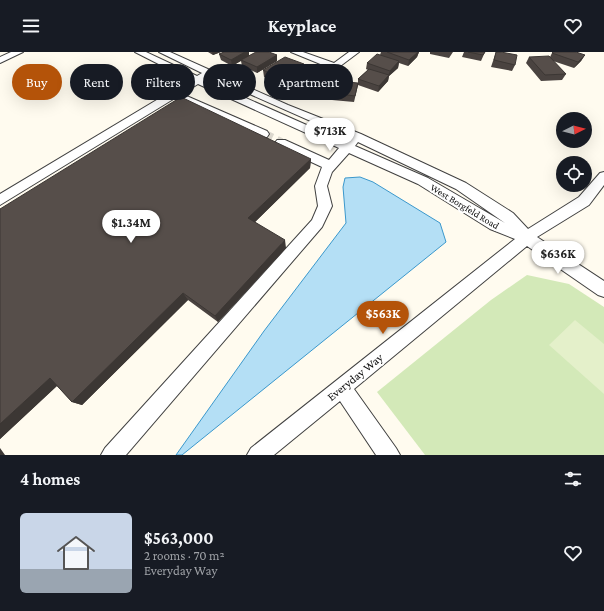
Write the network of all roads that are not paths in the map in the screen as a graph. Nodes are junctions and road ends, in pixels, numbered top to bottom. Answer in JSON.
{"nodes":[{"id":1,"x":19,"y":52,"type":"edge"},
{"id":2,"x":139,"y":52,"type":"edge"},
{"id":3,"x":295,"y":52,"type":"edge"},
{"id":4,"x":355,"y":52,"type":"edge"},
{"id":5,"x":162,"y":54,"type":"edge"},
{"id":6,"x":0,"y":60,"type":"edge"},
{"id":7,"x":203,"y":71,"type":"edge"},
{"id":8,"x":203,"y":76,"type":"edge"},
{"id":9,"x":197,"y":80,"type":"junction"},
{"id":10,"x":256,"y":96,"type":"edge"},
{"id":11,"x":165,"y":100,"type":"edge"},
{"id":12,"x":188,"y":100,"type":"edge"},
{"id":13,"x":263,"y":134,"type":"tunnel mouth"},
{"id":14,"x":352,"y":142,"type":"junction"},
{"id":15,"x":281,"y":143,"type":"tunnel mouth"},
{"id":16,"x":331,"y":166,"type":"junction"},
{"id":17,"x":604,"y":176,"type":"edge"},
{"id":18,"x":0,"y":200,"type":"edge"},
{"id":19,"x":527,"y":238,"type":"junction"},
{"id":20,"x":604,"y":290,"type":"edge"},
{"id":21,"x":342,"y":388,"type":"junction"},
{"id":22,"x":112,"y":455,"type":"edge"},
{"id":23,"x":258,"y":455,"type":"edge"},
{"id":24,"x":389,"y":455,"type":"edge"}],
"edges":[{"from":1,"to":6,"type":"street"},
{"from":2,"to":5,"type":"street","name":"West Borgfeld Road"},
{"from":3,"to":4,"type":"street"},
{"from":5,"to":7,"type":"street","name":"West Borgfeld Road"},
{"from":5,"to":9,"type":"street","name":"West Borgfeld Road"},
{"from":8,"to":9,"type":"street"},
{"from":9,"to":14,"type":"street","name":"West Borgfeld Road"},
{"from":10,"to":14,"type":"street","name":"West Borgfeld Road"},
{"from":11,"to":18,"type":"street"},
{"from":12,"to":13,"type":"street"},
{"from":14,"to":16,"type":"street"},
{"from":14,"to":19,"type":"street","name":"West Borgfeld Road"},
{"from":15,"to":16,"type":"street"},
{"from":16,"to":22,"type":"street"},
{"from":17,"to":19,"type":"street","name":"Everyday Way"},
{"from":19,"to":20,"type":"street","name":"West Borgfeld Road"},
{"from":19,"to":21,"type":"street","name":"Everyday Way"},
{"from":21,"to":23,"type":"street","name":"Everyday Way"},
{"from":21,"to":24,"type":"street"}]}
